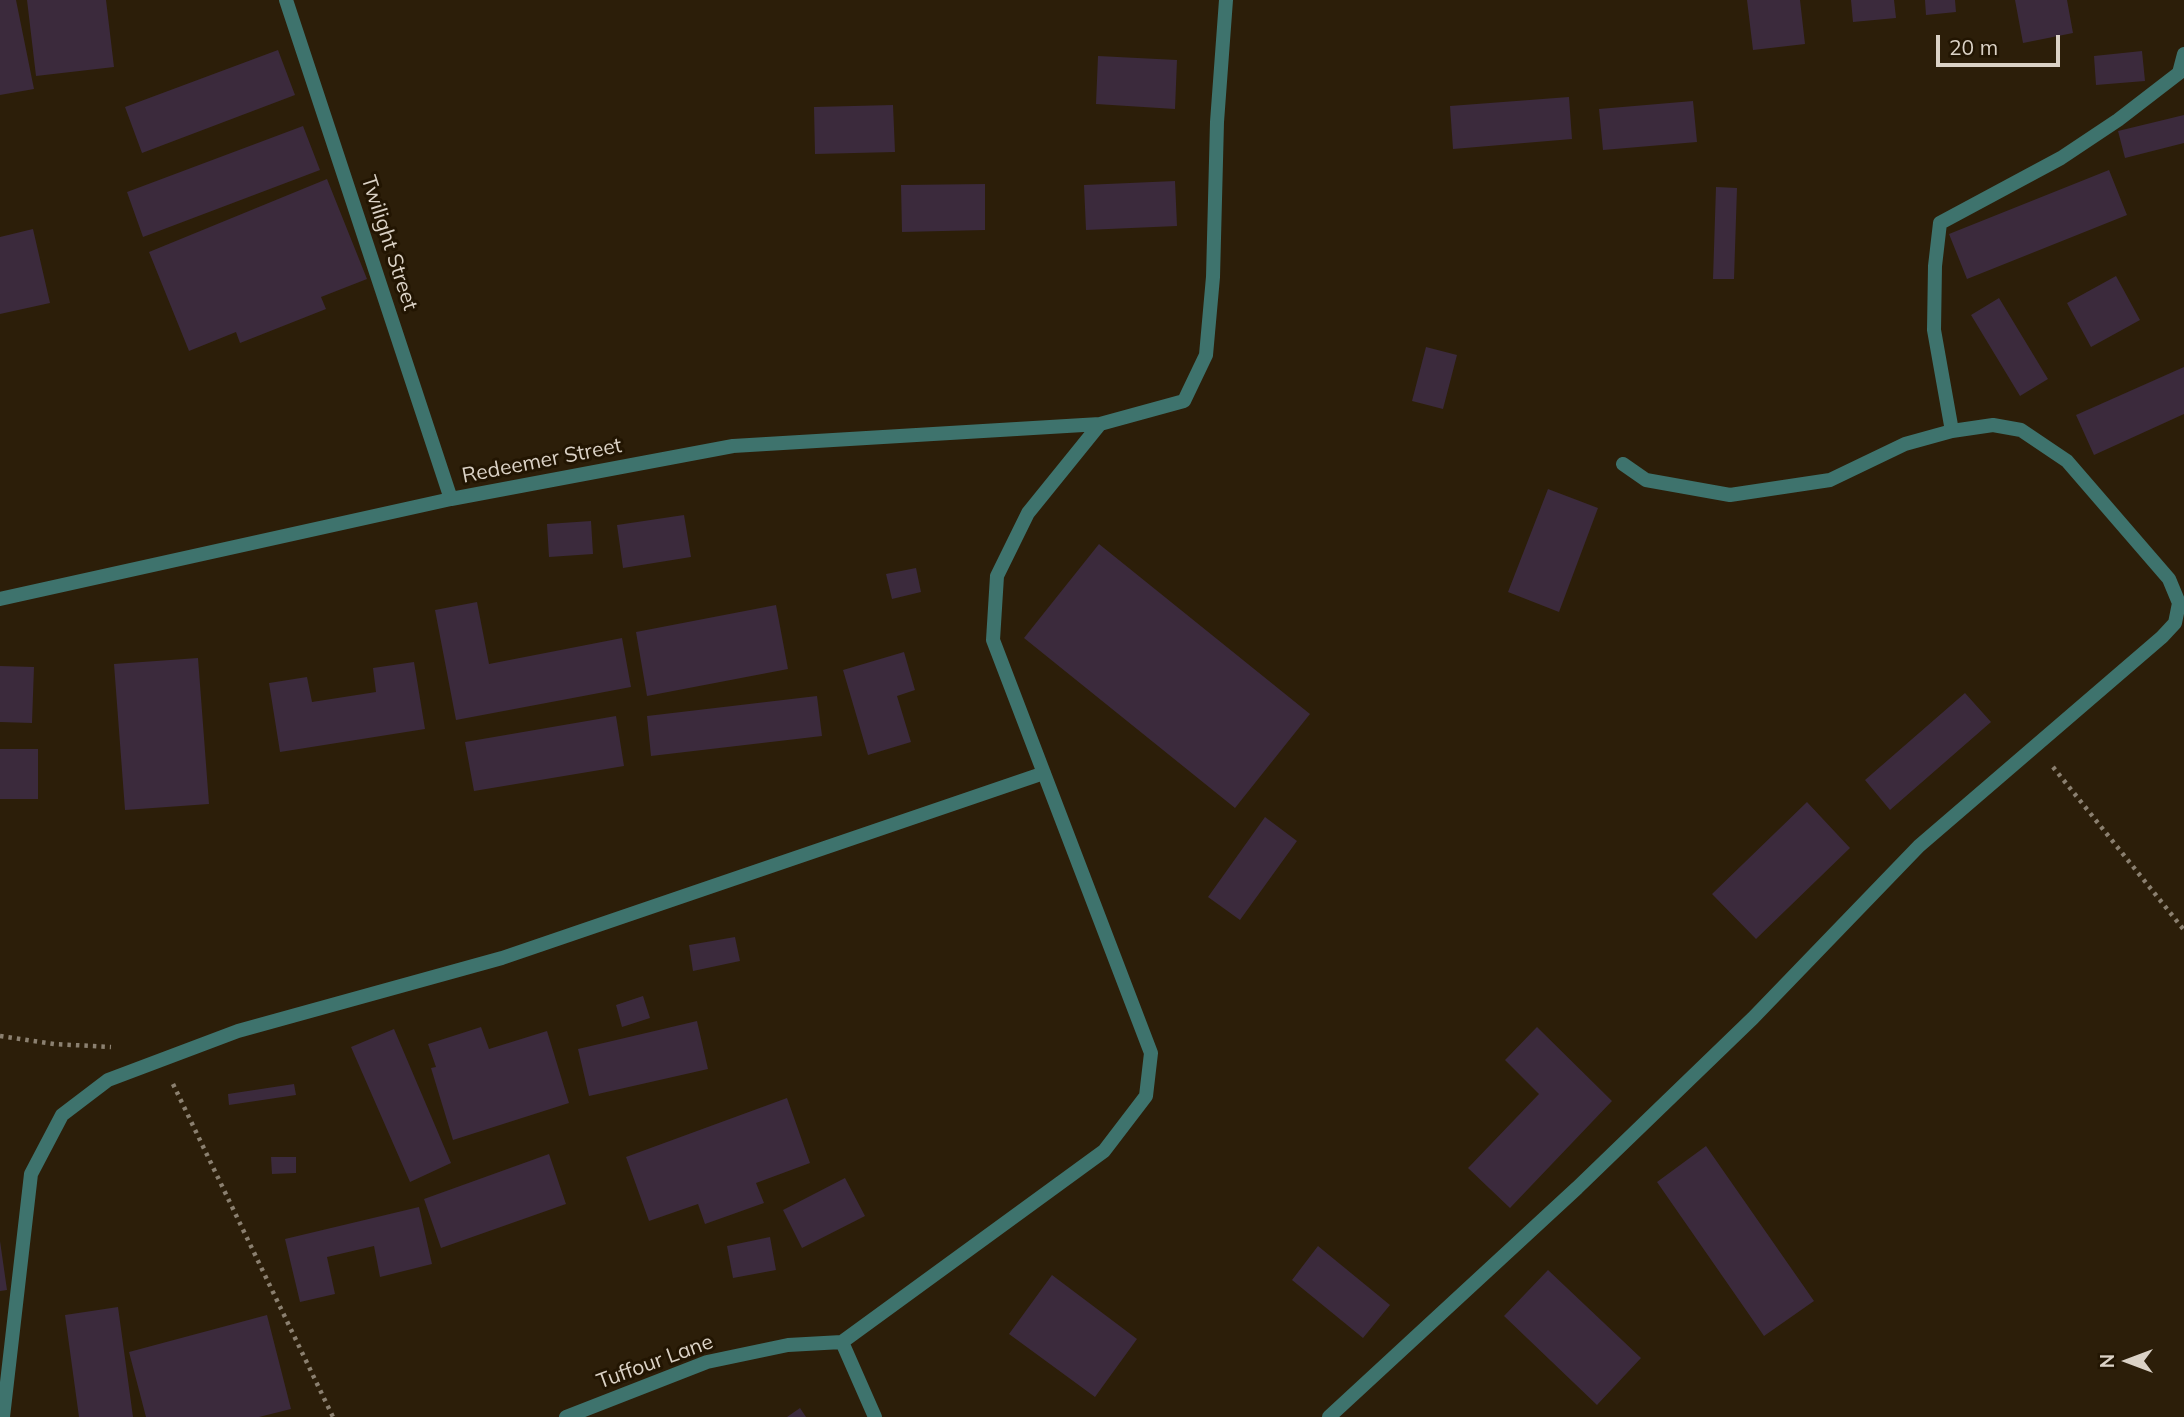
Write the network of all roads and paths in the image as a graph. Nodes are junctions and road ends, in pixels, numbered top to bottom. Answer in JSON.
{"nodes":[{"id":1,"x":286,"y":0,"type":"edge"},
{"id":2,"x":1226,"y":0,"type":"edge"},
{"id":3,"x":2184,"y":54,"type":"edge"},
{"id":4,"x":1100,"y":424,"type":"junction"},
{"id":5,"x":1952,"y":431,"type":"junction"},
{"id":6,"x":1623,"y":464,"type":"dead end"},
{"id":7,"x":452,"y":499,"type":"junction"},
{"id":8,"x":0,"y":599,"type":"edge"},
{"id":9,"x":2182,"y":602,"type":"edge"},
{"id":10,"x":2036,"y":745,"type":"junction"},
{"id":11,"x":1044,"y":773,"type":"junction"},
{"id":12,"x":2184,"y":930,"type":"edge"},
{"id":13,"x":0,"y":1036,"type":"edge"},
{"id":14,"x":120,"y":1047,"type":"dead end"},
{"id":15,"x":161,"y":1060,"type":"junction"},
{"id":16,"x":842,"y":1342,"type":"junction"},
{"id":17,"x":3,"y":1417,"type":"edge"},
{"id":18,"x":333,"y":1417,"type":"edge"},
{"id":19,"x":566,"y":1417,"type":"edge"},
{"id":20,"x":874,"y":1417,"type":"edge"},
{"id":21,"x":1329,"y":1417,"type":"edge"}],
"edges":[{"from":1,"to":7,"type":"street","name":"Twilight Street"},
{"from":2,"to":4,"type":"street","name":"Redeemer Street"},
{"from":3,"to":5,"type":"street"},
{"from":4,"to":7,"type":"street","name":"Redeemer Street"},
{"from":4,"to":11,"type":"street"},
{"from":5,"to":6,"type":"street"},
{"from":5,"to":9,"type":"street"},
{"from":7,"to":8,"type":"street","name":"Redeemer Street"},
{"from":9,"to":10,"type":"street"},
{"from":10,"to":12,"type":"path"},
{"from":10,"to":21,"type":"street"},
{"from":11,"to":15,"type":"street"},
{"from":11,"to":16,"type":"street"},
{"from":13,"to":14,"type":"path"},
{"from":15,"to":17,"type":"street"},
{"from":15,"to":18,"type":"path"},
{"from":16,"to":19,"type":"street","name":"Tuffour Lane"},
{"from":16,"to":20,"type":"street"}]}
